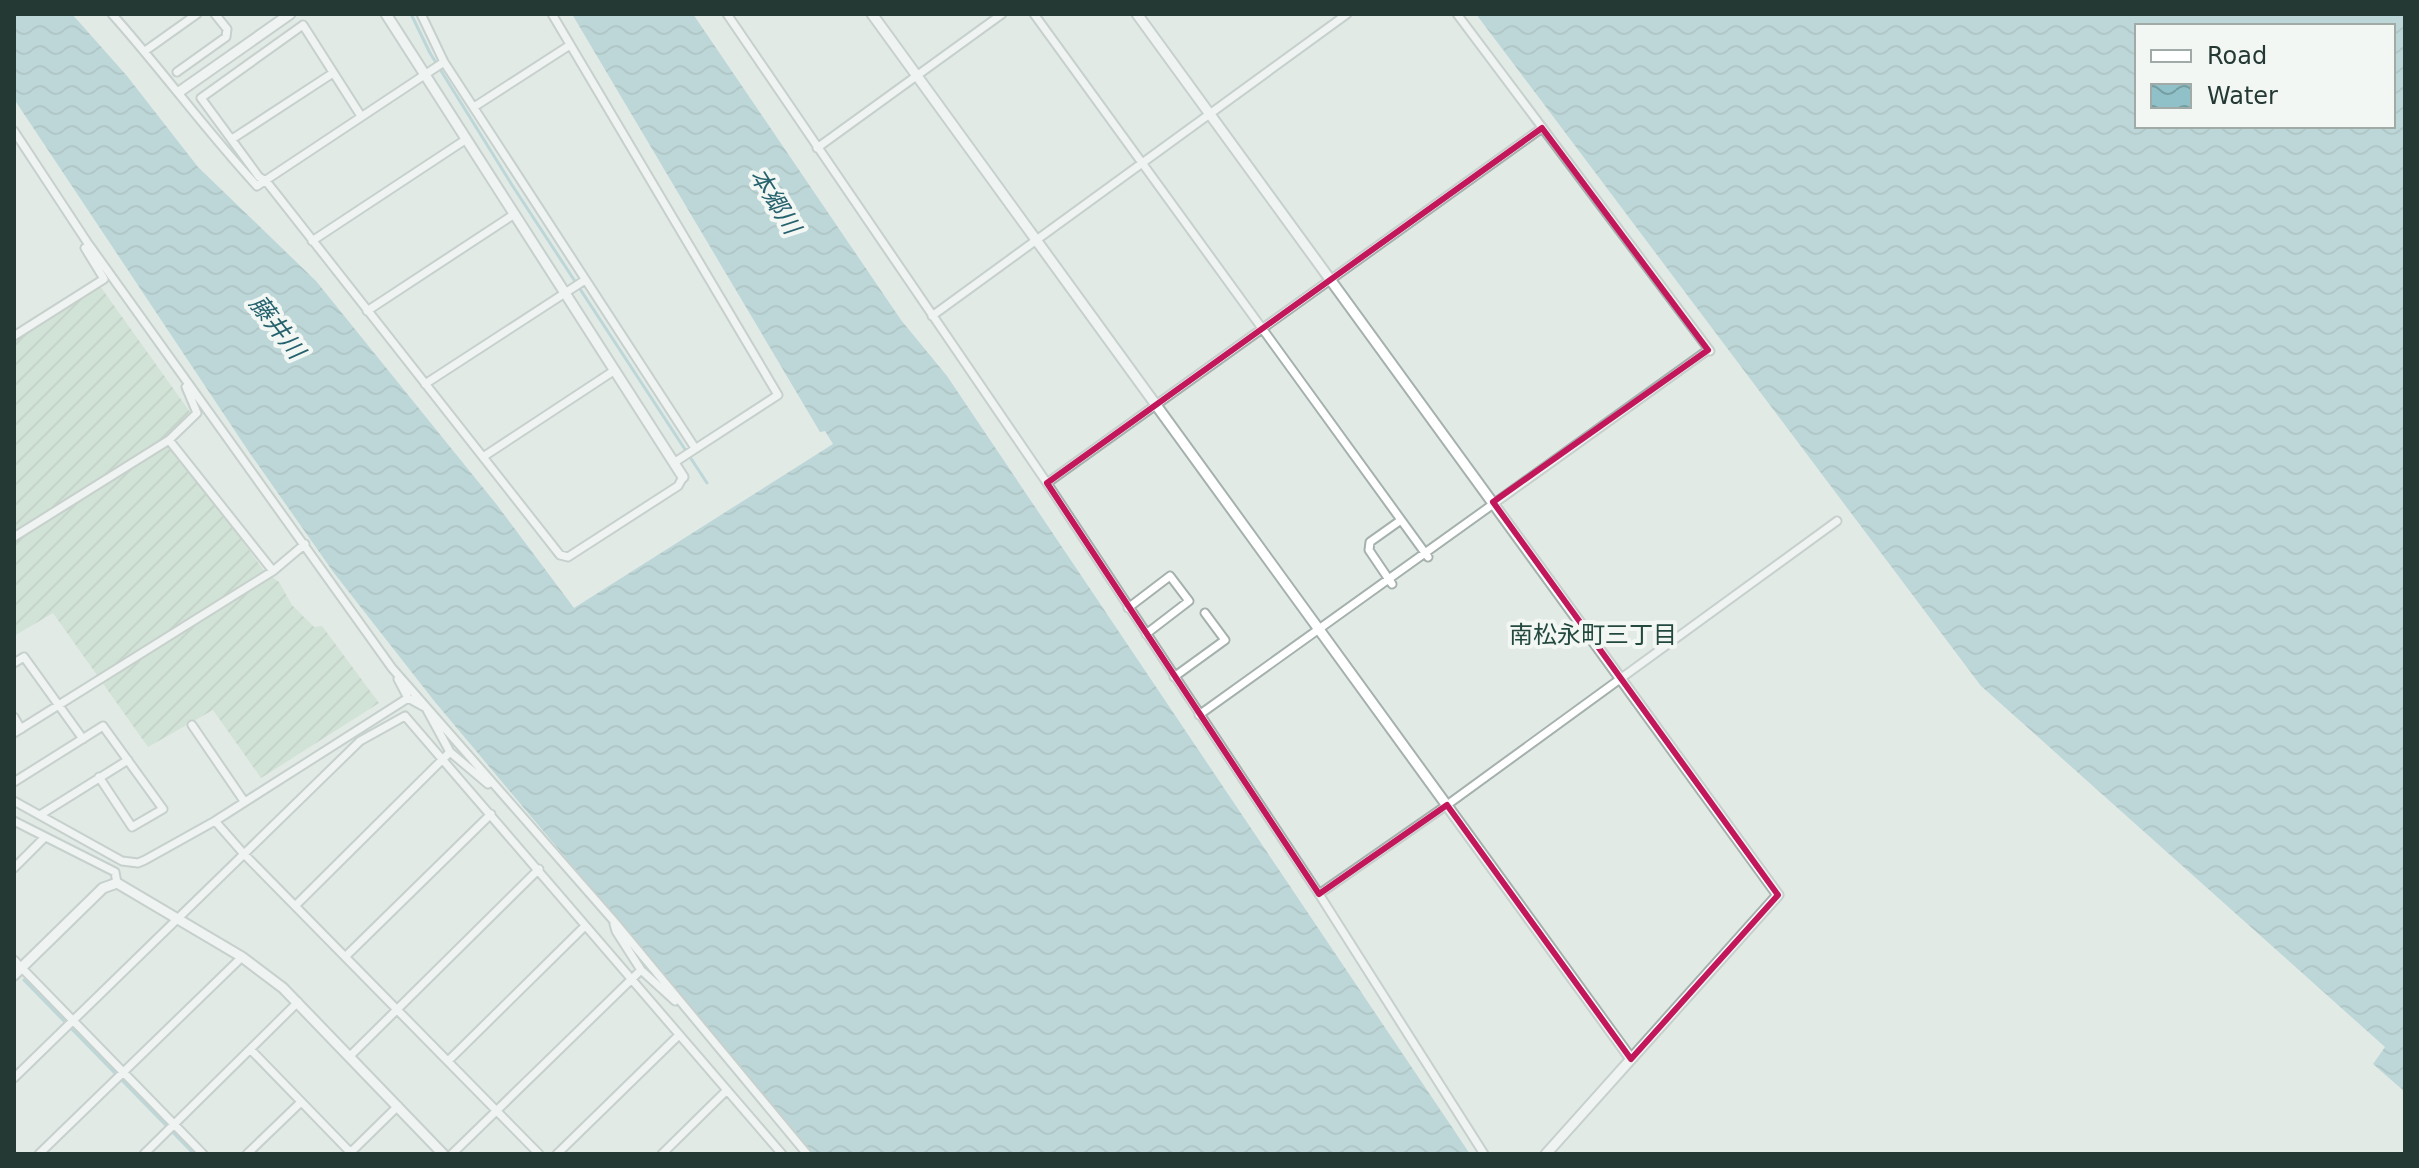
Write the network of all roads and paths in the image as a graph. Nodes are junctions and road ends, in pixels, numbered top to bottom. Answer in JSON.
{"nodes":[{"id":1,"x":112,"y":14,"type":"edge"},
{"id":2,"x":197,"y":14,"type":"edge"},
{"id":3,"x":215,"y":14,"type":"edge"},
{"id":4,"x":290,"y":14,"type":"edge"},
{"id":5,"x":386,"y":14,"type":"edge"},
{"id":6,"x":421,"y":14,"type":"edge"},
{"id":7,"x":552,"y":14,"type":"edge"},
{"id":8,"x":727,"y":14,"type":"edge"},
{"id":9,"x":872,"y":14,"type":"edge"},
{"id":10,"x":1002,"y":14,"type":"edge"},
{"id":11,"x":1034,"y":14,"type":"edge"},
{"id":12,"x":1137,"y":14,"type":"edge"},
{"id":13,"x":1347,"y":14,"type":"edge"},
{"id":14,"x":1457,"y":14,"type":"edge"},
{"id":15,"x":570,"y":45,"type":"junction"},
{"id":16,"x":145,"y":51,"type":"junction"},
{"id":17,"x":444,"y":62,"type":"junction"},
{"id":18,"x":177,"y":72,"type":"dead end"},
{"id":19,"x":427,"y":72,"type":"junction"},
{"id":20,"x":333,"y":73,"type":"junction"},
{"id":21,"x":917,"y":75,"type":"junction"},
{"id":22,"x":179,"y":92,"type":"junction"},
{"id":23,"x":474,"y":107,"type":"junction"},
{"id":24,"x":1209,"y":113,"type":"junction"},
{"id":25,"x":361,"y":116,"type":"junction"},
{"id":26,"x":1542,"y":128,"type":"junction"},
{"id":27,"x":14,"y":131,"type":"edge"},
{"id":28,"x":232,"y":139,"type":"junction"},
{"id":29,"x":465,"y":140,"type":"junction"},
{"id":30,"x":817,"y":148,"type":"junction"},
{"id":31,"x":1142,"y":162,"type":"junction"},
{"id":32,"x":266,"y":181,"type":"junction"},
{"id":33,"x":513,"y":215,"type":"junction"},
{"id":34,"x":1036,"y":239,"type":"junction"},
{"id":35,"x":312,"y":241,"type":"junction"},
{"id":36,"x":87,"y":242,"type":"junction"},
{"id":37,"x":585,"y":280,"type":"junction"},
{"id":38,"x":1330,"y":280,"type":"junction"},
{"id":39,"x":568,"y":291,"type":"junction"},
{"id":40,"x":367,"y":311,"type":"junction"},
{"id":41,"x":932,"y":316,"type":"junction"},
{"id":42,"x":1263,"y":329,"type":"junction"},
{"id":43,"x":14,"y":336,"type":"edge"},
{"id":44,"x":615,"y":370,"type":"junction"},
{"id":45,"x":182,"y":376,"type":"junction"},
{"id":46,"x":425,"y":384,"type":"junction"},
{"id":47,"x":1157,"y":406,"type":"junction"},
{"id":48,"x":169,"y":440,"type":"junction"},
{"id":49,"x":695,"y":448,"type":"junction"},
{"id":50,"x":483,"y":457,"type":"junction"},
{"id":51,"x":675,"y":462,"type":"junction"},
{"id":52,"x":683,"y":477,"type":"joint"},
{"id":53,"x":1047,"y":483,"type":"junction"},
{"id":54,"x":1493,"y":502,"type":"junction"},
{"id":55,"x":1401,"y":520,"type":"junction"},
{"id":56,"x":1837,"y":521,"type":"dead end"},
{"id":57,"x":14,"y":537,"type":"edge"},
{"id":58,"x":305,"y":544,"type":"junction"},
{"id":59,"x":1427,"y":555,"type":"junction"},
{"id":60,"x":273,"y":571,"type":"junction"},
{"id":61,"x":1390,"y":581,"type":"junction"},
{"id":62,"x":1128,"y":608,"type":"junction"},
{"id":63,"x":1205,"y":613,"type":"dead end"},
{"id":64,"x":1320,"y":628,"type":"junction"},
{"id":65,"x":1146,"y":634,"type":"junction"},
{"id":66,"x":14,"y":663,"type":"edge"},
{"id":67,"x":392,"y":668,"type":"junction"},
{"id":68,"x":1174,"y":677,"type":"junction"},
{"id":69,"x":1620,"y":679,"type":"junction"},
{"id":70,"x":408,"y":698,"type":"junction"},
{"id":71,"x":59,"y":706,"type":"junction"},
{"id":72,"x":427,"y":708,"type":"junction"},
{"id":73,"x":1199,"y":715,"type":"junction"},
{"id":74,"x":14,"y":717,"type":"edge"},
{"id":75,"x":192,"y":725,"type":"dead end"},
{"id":76,"x":18,"y":731,"type":"edge"},
{"id":77,"x":83,"y":739,"type":"junction"},
{"id":78,"x":447,"y":756,"type":"junction"},
{"id":79,"x":128,"y":760,"type":"junction"},
{"id":80,"x":99,"y":777,"type":"junction"},
{"id":81,"x":14,"y":782,"type":"edge"},
{"id":82,"x":491,"y":782,"type":"junction"},
{"id":83,"x":14,"y":801,"type":"edge"},
{"id":84,"x":244,"y":801,"type":"junction"},
{"id":85,"x":1447,"y":805,"type":"junction"},
{"id":86,"x":491,"y":814,"type":"junction"},
{"id":87,"x":40,"y":815,"type":"junction"},
{"id":88,"x":14,"y":821,"type":"edge"},
{"id":89,"x":215,"y":821,"type":"junction"},
{"id":90,"x":45,"y":837,"type":"junction"},
{"id":91,"x":243,"y":853,"type":"junction"},
{"id":92,"x":122,"y":861,"type":"junction"},
{"id":93,"x":14,"y":868,"type":"edge"},
{"id":94,"x":539,"y":869,"type":"junction"},
{"id":95,"x":115,"y":872,"type":"junction"},
{"id":96,"x":117,"y":883,"type":"junction"},
{"id":97,"x":1319,"y":894,"type":"junction"},
{"id":98,"x":296,"y":905,"type":"junction"},
{"id":99,"x":178,"y":918,"type":"junction"},
{"id":100,"x":613,"y":920,"type":"junction"},
{"id":101,"x":585,"y":926,"type":"junction"},
{"id":102,"x":346,"y":956,"type":"junction"},
{"id":103,"x":242,"y":957,"type":"junction"},
{"id":104,"x":16,"y":967,"type":"edge"},
{"id":105,"x":641,"y":970,"type":"junction"},
{"id":106,"x":632,"y":979,"type":"junction"},
{"id":107,"x":298,"y":1002,"type":"junction"},
{"id":108,"x":397,"y":1007,"type":"junction"},
{"id":109,"x":684,"y":1007,"type":"junction"},
{"id":110,"x":70,"y":1024,"type":"junction"},
{"id":111,"x":679,"y":1035,"type":"junction"},
{"id":112,"x":251,"y":1050,"type":"junction"},
{"id":113,"x":350,"y":1056,"type":"junction"},
{"id":114,"x":1631,"y":1059,"type":"junction"},
{"id":115,"x":448,"y":1061,"type":"junction"},
{"id":116,"x":121,"y":1075,"type":"junction"},
{"id":117,"x":14,"y":1078,"type":"edge"},
{"id":118,"x":726,"y":1091,"type":"junction"},
{"id":119,"x":301,"y":1102,"type":"junction"},
{"id":120,"x":398,"y":1106,"type":"junction"},
{"id":121,"x":497,"y":1112,"type":"junction"},
{"id":122,"x":171,"y":1128,"type":"junction"},
{"id":123,"x":775,"y":1145,"type":"junction"},
{"id":124,"x":350,"y":1153,"type":"edge"},
{"id":125,"x":39,"y":1154,"type":"edge"},
{"id":126,"x":144,"y":1154,"type":"edge"},
{"id":127,"x":203,"y":1154,"type":"edge"},
{"id":128,"x":247,"y":1154,"type":"edge"},
{"id":129,"x":443,"y":1154,"type":"edge"},
{"id":130,"x":452,"y":1154,"type":"edge"},
{"id":131,"x":539,"y":1154,"type":"edge"},
{"id":132,"x":557,"y":1154,"type":"edge"},
{"id":133,"x":662,"y":1154,"type":"edge"},
{"id":134,"x":766,"y":1154,"type":"edge"},
{"id":135,"x":782,"y":1154,"type":"edge"},
{"id":136,"x":807,"y":1154,"type":"edge"},
{"id":137,"x":1484,"y":1154,"type":"edge"},
{"id":138,"x":1546,"y":1154,"type":"edge"}],
"edges":[{"from":1,"to":16,"type":"street"},
{"from":2,"to":16,"type":"street"},
{"from":3,"to":18,"type":"street"},
{"from":4,"to":22,"type":"street"},
{"from":5,"to":19,"type":"street"},
{"from":6,"to":17,"type":"street"},
{"from":7,"to":15,"type":"street"},
{"from":8,"to":30,"type":"street"},
{"from":9,"to":21,"type":"street"},
{"from":10,"to":21,"type":"street"},
{"from":11,"to":31,"type":"street"},
{"from":12,"to":24,"type":"street"},
{"from":13,"to":24,"type":"street"},
{"from":14,"to":26,"type":"street"},
{"from":15,"to":23,"type":"street"},
{"from":15,"to":49,"type":"street"},
{"from":16,"to":22,"type":"street"},
{"from":17,"to":19,"type":"street"},
{"from":17,"to":23,"type":"street"},
{"from":19,"to":25,"type":"street"},
{"from":19,"to":29,"type":"street"},
{"from":20,"to":25,"type":"street"},
{"from":20,"to":28,"type":"street"},
{"from":20,"to":28,"type":"street"},
{"from":21,"to":30,"type":"street"},
{"from":21,"to":34,"type":"street"},
{"from":22,"to":32,"type":"street"},
{"from":23,"to":37,"type":"street"},
{"from":24,"to":31,"type":"street"},
{"from":24,"to":38,"type":"street"},
{"from":25,"to":32,"type":"street"},
{"from":26,"to":38,"type":"street"},
{"from":26,"to":54,"type":"street"},
{"from":27,"to":36,"type":"street"},
{"from":28,"to":32,"type":"street"},
{"from":29,"to":33,"type":"street"},
{"from":29,"to":35,"type":"street"},
{"from":30,"to":41,"type":"street"},
{"from":31,"to":34,"type":"street"},
{"from":31,"to":42,"type":"street"},
{"from":32,"to":35,"type":"street"},
{"from":33,"to":39,"type":"street"},
{"from":33,"to":40,"type":"street"},
{"from":34,"to":41,"type":"street"},
{"from":34,"to":47,"type":"street"},
{"from":35,"to":40,"type":"street"},
{"from":36,"to":43,"type":"street"},
{"from":36,"to":45,"type":"street"},
{"from":37,"to":39,"type":"street"},
{"from":37,"to":49,"type":"street"},
{"from":38,"to":42,"type":"street"},
{"from":38,"to":54,"type":"street"},
{"from":39,"to":44,"type":"street"},
{"from":39,"to":46,"type":"street"},
{"from":40,"to":46,"type":"street"},
{"from":41,"to":53,"type":"street"},
{"from":42,"to":47,"type":"street"},
{"from":42,"to":55,"type":"street"},
{"from":44,"to":50,"type":"street"},
{"from":44,"to":51,"type":"street"},
{"from":45,"to":48,"type":"street"},
{"from":45,"to":58,"type":"street"},
{"from":46,"to":50,"type":"street"},
{"from":47,"to":53,"type":"street"},
{"from":47,"to":64,"type":"street"},
{"from":48,"to":57,"type":"street"},
{"from":48,"to":60,"type":"street"},
{"from":49,"to":51,"type":"street"},
{"from":50,"to":52,"type":"street"},
{"from":51,"to":52,"type":"street"},
{"from":53,"to":62,"type":"street"},
{"from":54,"to":59,"type":"street"},
{"from":54,"to":69,"type":"street"},
{"from":55,"to":59,"type":"street"},
{"from":55,"to":61,"type":"street"},
{"from":56,"to":69,"type":"street"},
{"from":58,"to":60,"type":"street"},
{"from":58,"to":67,"type":"street"},
{"from":59,"to":61,"type":"street"},
{"from":60,"to":71,"type":"street"},
{"from":61,"to":64,"type":"street"},
{"from":62,"to":65,"type":"street"},
{"from":62,"to":65,"type":"street"},
{"from":63,"to":68,"type":"street"},
{"from":64,"to":73,"type":"street"},
{"from":64,"to":85,"type":"street"},
{"from":65,"to":68,"type":"street"},
{"from":66,"to":71,"type":"street"},
{"from":67,"to":70,"type":"street"},
{"from":67,"to":72,"type":"street"},
{"from":68,"to":73,"type":"street"},
{"from":69,"to":85,"type":"street"},
{"from":69,"to":114,"type":"street"},
{"from":70,"to":72,"type":"street"},
{"from":70,"to":84,"type":"street"},
{"from":71,"to":76,"type":"street"},
{"from":71,"to":77,"type":"street"},
{"from":72,"to":78,"type":"street"},
{"from":72,"to":82,"type":"street"},
{"from":73,"to":97,"type":"street"},
{"from":74,"to":76,"type":"street"},
{"from":75,"to":84,"type":"street"},
{"from":77,"to":79,"type":"street"},
{"from":77,"to":81,"type":"street"},
{"from":78,"to":82,"type":"street"},
{"from":78,"to":86,"type":"street"},
{"from":78,"to":91,"type":"street"},
{"from":78,"to":98,"type":"street"},
{"from":79,"to":80,"type":"street"},
{"from":79,"to":80,"type":"street"},
{"from":80,"to":87,"type":"street"},
{"from":82,"to":100,"type":"street"},
{"from":83,"to":87,"type":"street"},
{"from":84,"to":89,"type":"street"},
{"from":85,"to":97,"type":"street"},
{"from":85,"to":114,"type":"street"},
{"from":86,"to":94,"type":"street"},
{"from":86,"to":102,"type":"street"},
{"from":87,"to":92,"type":"street"},
{"from":88,"to":90,"type":"street"},
{"from":89,"to":91,"type":"street"},
{"from":89,"to":92,"type":"street"},
{"from":90,"to":93,"type":"street"},
{"from":90,"to":95,"type":"street"},
{"from":91,"to":98,"type":"street"},
{"from":91,"to":99,"type":"street"},
{"from":92,"to":95,"type":"street"},
{"from":94,"to":101,"type":"street"},
{"from":94,"to":108,"type":"street"},
{"from":95,"to":96,"type":"street"},
{"from":96,"to":99,"type":"street"},
{"from":96,"to":104,"type":"street"},
{"from":97,"to":137,"type":"street"},
{"from":98,"to":102,"type":"street"},
{"from":99,"to":103,"type":"street"},
{"from":99,"to":110,"type":"street"},
{"from":100,"to":105,"type":"street"},
{"from":100,"to":109,"type":"street"},
{"from":101,"to":106,"type":"street"},
{"from":101,"to":115,"type":"street"},
{"from":102,"to":108,"type":"street"},
{"from":103,"to":107,"type":"street"},
{"from":103,"to":116,"type":"street"},
{"from":104,"to":110,"type":"street"},
{"from":105,"to":106,"type":"street"},
{"from":105,"to":109,"type":"street"},
{"from":106,"to":111,"type":"street"},
{"from":106,"to":121,"type":"street"},
{"from":107,"to":112,"type":"street"},
{"from":107,"to":113,"type":"street"},
{"from":108,"to":113,"type":"street"},
{"from":108,"to":115,"type":"street"},
{"from":109,"to":136,"type":"street"},
{"from":110,"to":116,"type":"street"},
{"from":110,"to":117,"type":"street"},
{"from":111,"to":118,"type":"street"},
{"from":111,"to":132,"type":"street"},
{"from":112,"to":119,"type":"street"},
{"from":112,"to":122,"type":"street"},
{"from":113,"to":120,"type":"street"},
{"from":114,"to":138,"type":"street"},
{"from":115,"to":121,"type":"street"},
{"from":116,"to":122,"type":"street"},
{"from":116,"to":125,"type":"street"},
{"from":118,"to":123,"type":"street"},
{"from":118,"to":133,"type":"street"},
{"from":119,"to":124,"type":"street"},
{"from":119,"to":128,"type":"street"},
{"from":120,"to":124,"type":"street"},
{"from":120,"to":129,"type":"street"},
{"from":121,"to":130,"type":"street"},
{"from":121,"to":131,"type":"street"},
{"from":122,"to":126,"type":"street"},
{"from":122,"to":127,"type":"street"},
{"from":123,"to":134,"type":"street"},
{"from":123,"to":135,"type":"street"}]}
